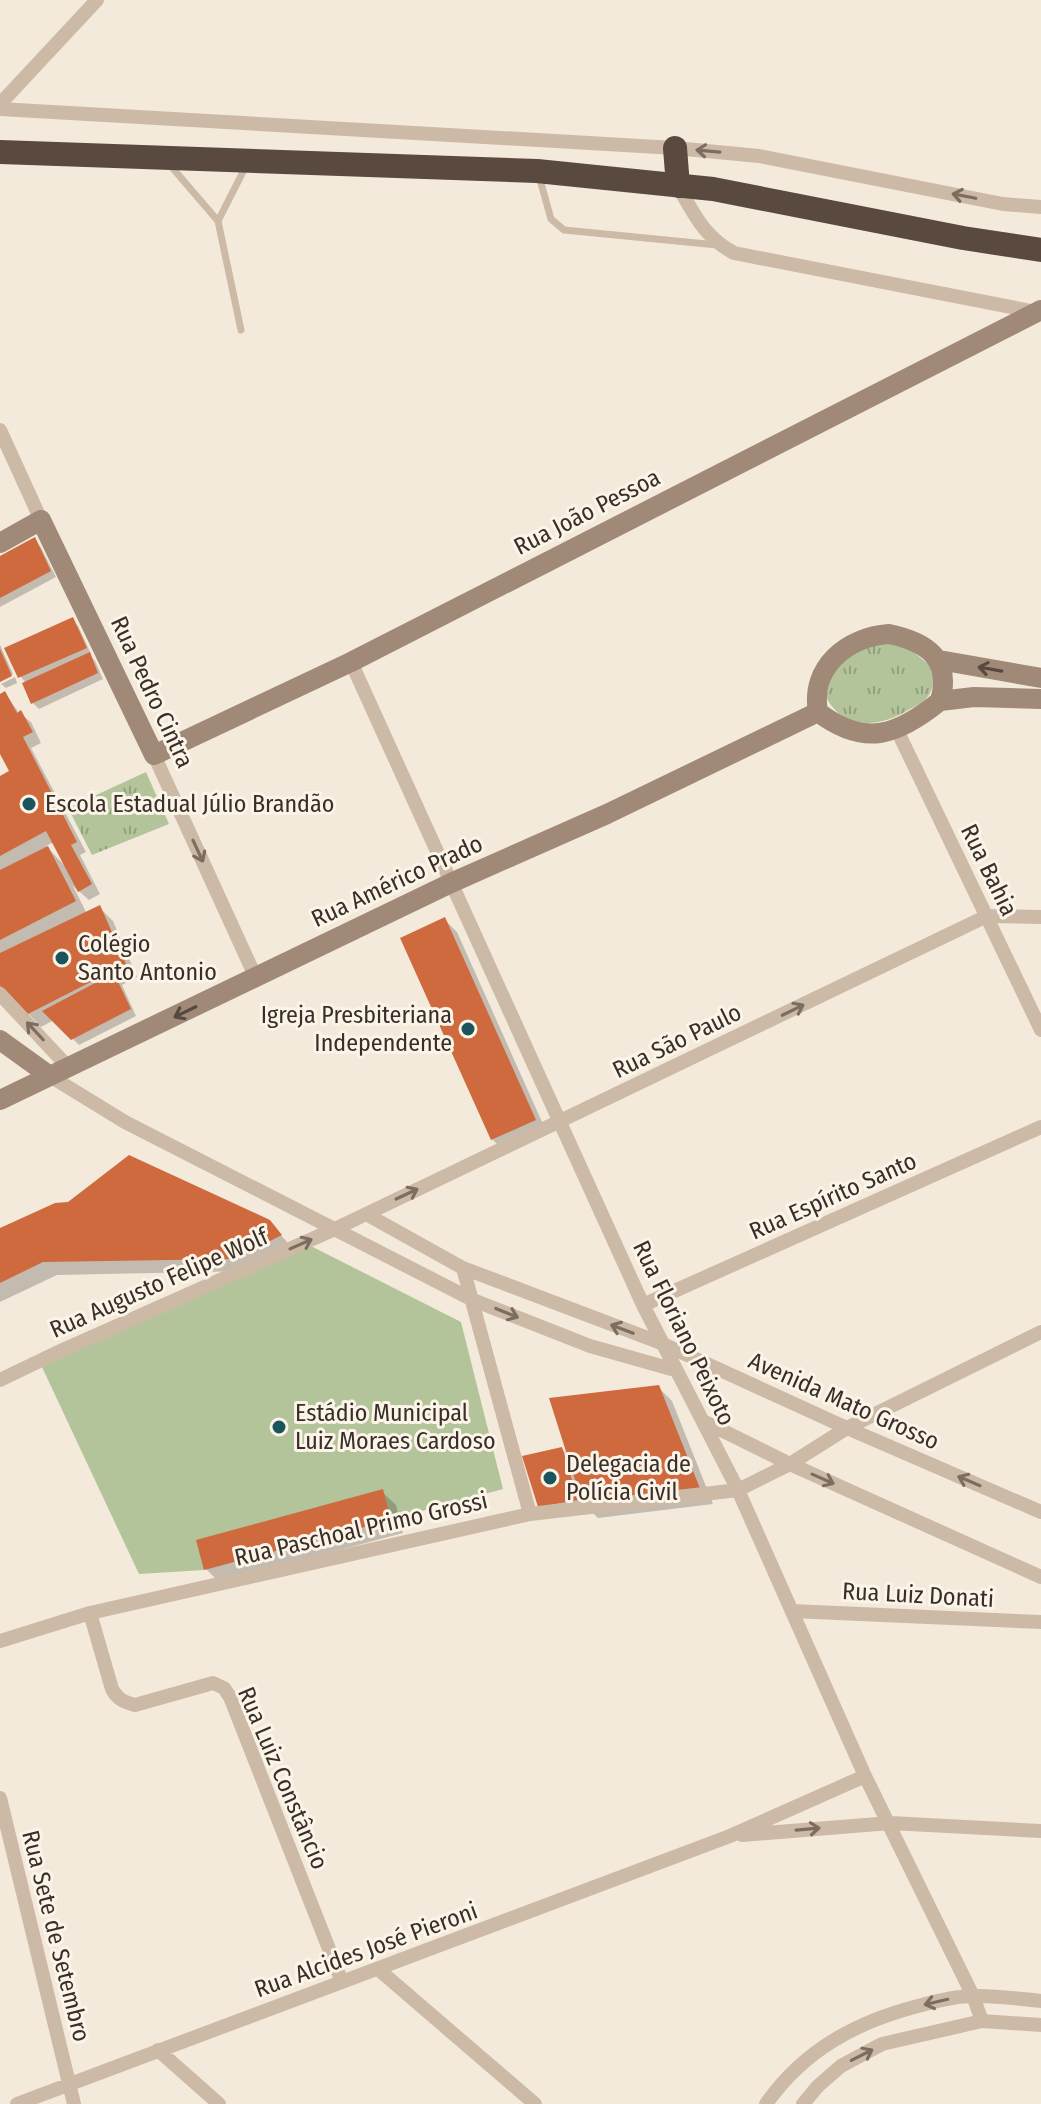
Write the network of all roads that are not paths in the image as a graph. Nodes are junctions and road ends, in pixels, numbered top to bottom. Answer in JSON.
{"nodes":[{"id":1,"x":97,"y":0,"type":"edge"},
{"id":2,"x":0,"y":106,"type":"edge"},
{"id":3,"x":675,"y":148,"type":"junction"},
{"id":4,"x":0,"y":152,"type":"edge"},
{"id":5,"x":164,"y":158,"type":"junction"},
{"id":6,"x":248,"y":162,"type":"junction"},
{"id":7,"x":537,"y":171,"type":"junction"},
{"id":8,"x":678,"y":186,"type":"junction"},
{"id":9,"x":1041,"y":207,"type":"edge"},
{"id":10,"x":218,"y":221,"type":"junction"},
{"id":11,"x":719,"y":245,"type":"junction"},
{"id":12,"x":1041,"y":250,"type":"edge"},
{"id":13,"x":1038,"y":311,"type":"edge"},
{"id":14,"x":241,"y":330,"type":"dead end"},
{"id":15,"x":0,"y":430,"type":"edge"},
{"id":16,"x":41,"y":520,"type":"junction"},
{"id":17,"x":0,"y":543,"type":"edge"},
{"id":18,"x":939,"y":660,"type":"junction"},
{"id":19,"x":351,"y":662,"type":"junction"},
{"id":20,"x":1041,"y":678,"type":"edge"},
{"id":21,"x":1041,"y":699,"type":"edge"},
{"id":22,"x":940,"y":701,"type":"junction"},
{"id":23,"x":818,"y":712,"type":"junction"},
{"id":24,"x":897,"y":730,"type":"junction"},
{"id":25,"x":154,"y":755,"type":"junction"},
{"id":26,"x":451,"y":883,"type":"junction"},
{"id":27,"x":987,"y":916,"type":"junction"},
{"id":28,"x":1041,"y":917,"type":"edge"},
{"id":29,"x":256,"y":978,"type":"junction"},
{"id":30,"x":0,"y":994,"type":"edge"},
{"id":31,"x":1041,"y":1030,"type":"edge"},
{"id":32,"x":0,"y":1040,"type":"edge"},
{"id":33,"x":59,"y":1072,"type":"junction"},
{"id":34,"x":0,"y":1100,"type":"edge"},
{"id":35,"x":561,"y":1122,"type":"junction"},
{"id":36,"x":1041,"y":1127,"type":"edge"},
{"id":37,"x":366,"y":1214,"type":"junction"},
{"id":38,"x":337,"y":1228,"type":"junction"},
{"id":39,"x":463,"y":1268,"type":"junction"},
{"id":40,"x":473,"y":1300,"type":"junction"},
{"id":41,"x":643,"y":1305,"type":"junction"},
{"id":42,"x":1041,"y":1332,"type":"edge"},
{"id":43,"x":661,"y":1343,"type":"junction"},
{"id":44,"x":675,"y":1370,"type":"junction"},
{"id":45,"x":0,"y":1380,"type":"edge"},
{"id":46,"x":703,"y":1421,"type":"junction"},
{"id":47,"x":847,"y":1428,"type":"junction"},
{"id":48,"x":790,"y":1464,"type":"junction"},
{"id":49,"x":738,"y":1490,"type":"junction"},
{"id":50,"x":1041,"y":1512,"type":"edge"},
{"id":51,"x":530,"y":1514,"type":"junction"},
{"id":52,"x":1041,"y":1577,"type":"edge"},
{"id":53,"x":792,"y":1611,"type":"junction"},
{"id":54,"x":90,"y":1613,"type":"junction"},
{"id":55,"x":1041,"y":1622,"type":"edge"},
{"id":56,"x":0,"y":1641,"type":"edge"},
{"id":57,"x":865,"y":1776,"type":"junction"},
{"id":58,"x":0,"y":1798,"type":"edge"},
{"id":59,"x":890,"y":1823,"type":"junction"},
{"id":60,"x":1041,"y":1831,"type":"edge"},
{"id":61,"x":730,"y":1836,"type":"junction"},
{"id":62,"x":378,"y":1969,"type":"junction"},
{"id":63,"x":342,"y":1982,"type":"junction"},
{"id":64,"x":973,"y":1996,"type":"junction"},
{"id":65,"x":1041,"y":2001,"type":"edge"},
{"id":66,"x":982,"y":2021,"type":"junction"},
{"id":67,"x":1041,"y":2025,"type":"edge"},
{"id":68,"x":158,"y":2050,"type":"junction"},
{"id":69,"x":69,"y":2083,"type":"junction"},
{"id":70,"x":17,"y":2104,"type":"edge"},
{"id":71,"x":74,"y":2104,"type":"edge"},
{"id":72,"x":219,"y":2104,"type":"edge"},
{"id":73,"x":535,"y":2104,"type":"edge"},
{"id":74,"x":766,"y":2104,"type":"edge"},
{"id":75,"x":803,"y":2104,"type":"edge"}],
"edges":[{"from":1,"to":2,"type":"street"},
{"from":2,"to":3,"type":"street"},
{"from":3,"to":8,"type":"highway"},
{"from":9,"to":3,"type":"street","one_way":true},
{"from":4,"to":5,"type":"highway"},
{"from":5,"to":6,"type":"highway"},
{"from":5,"to":10,"type":"lane"},
{"from":6,"to":7,"type":"highway"},
{"from":6,"to":10,"type":"lane"},
{"from":7,"to":8,"type":"highway"},
{"from":7,"to":11,"type":"lane"},
{"from":8,"to":11,"type":"street"},
{"from":8,"to":12,"type":"highway"},
{"from":10,"to":14,"type":"lane"},
{"from":11,"to":13,"type":"street"},
{"from":13,"to":19,"type":"street","name":"Rua João Pessoa"},
{"from":15,"to":16,"type":"street","name":"Rua Pedro Cintra"},
{"from":16,"to":17,"type":"street"},
{"from":16,"to":25,"type":"street","name":"Rua Pedro Cintra"},
{"from":20,"to":18,"type":"street","one_way":true},
{"from":18,"to":22,"type":"street"},
{"from":18,"to":23,"type":"street"},
{"from":19,"to":25,"type":"street","name":"Rua João Pessoa"},
{"from":19,"to":26,"type":"street","name":"Rua Floriano Peixoto"},
{"from":21,"to":22,"type":"street"},
{"from":22,"to":24,"type":"street"},
{"from":23,"to":24,"type":"street"},
{"from":23,"to":26,"type":"street","name":"Rua Américo Prado"},
{"from":24,"to":27,"type":"street","name":"Rua Bahia"},
{"from":25,"to":29,"type":"street","name":"Rua Pedro Cintra","one_way":true},
{"from":26,"to":29,"type":"street","name":"Rua Américo Prado"},
{"from":26,"to":35,"type":"street","name":"Rua Floriano Peixoto"},
{"from":27,"to":28,"type":"street","name":"Rua São Paulo"},
{"from":27,"to":31,"type":"street","name":"Rua Bahia"},
{"from":35,"to":27,"type":"street","name":"Rua São Paulo","one_way":true},
{"from":29,"to":33,"type":"street","name":"Rua Américo Prado","one_way":true},
{"from":33,"to":30,"type":"street","one_way":true},
{"from":32,"to":33,"type":"street"},
{"from":33,"to":34,"type":"street","name":"Rua Américo Prado"},
{"from":33,"to":38,"type":"street"},
{"from":37,"to":35,"type":"street","name":"Rua São Paulo","one_way":true},
{"from":35,"to":41,"type":"street","name":"Rua Floriano Peixoto"},
{"from":36,"to":41,"type":"street","name":"Rua Espírito Santo"},
{"from":37,"to":38,"type":"street","name":"Rua São Paulo"},
{"from":37,"to":39,"type":"street","name":"Avenida Mato Grosso"},
{"from":38,"to":40,"type":"street"},
{"from":45,"to":38,"type":"street","name":"Rua Augusto Felipe Wolf","one_way":true},
{"from":39,"to":40,"type":"street"},
{"from":43,"to":39,"type":"street","name":"Avenida Mato Grosso","one_way":true},
{"from":40,"to":44,"type":"street","one_way":true},
{"from":40,"to":51,"type":"street"},
{"from":41,"to":43,"type":"street","name":"Rua Floriano Peixoto"},
{"from":42,"to":47,"type":"street","name":"Rua Paschoal Primo Grossi"},
{"from":43,"to":44,"type":"street","name":"Rua Floriano Peixoto"},
{"from":43,"to":47,"type":"street","name":"Avenida Mato Grosso"},
{"from":44,"to":46,"type":"street","name":"Rua Floriano Peixoto"},
{"from":46,"to":48,"type":"street"},
{"from":46,"to":49,"type":"street","name":"Rua Floriano Peixoto"},
{"from":47,"to":48,"type":"street","name":"Rua Paschoal Primo Grossi"},
{"from":50,"to":47,"type":"street","name":"Avenida Mato Grosso","one_way":true},
{"from":48,"to":49,"type":"street","name":"Rua Paschoal Primo Grossi"},
{"from":48,"to":52,"type":"street","one_way":true},
{"from":49,"to":51,"type":"street","name":"Rua Paschoal Primo Grossi"},
{"from":49,"to":53,"type":"street","name":"Rua Floriano Peixoto"},
{"from":51,"to":54,"type":"street","name":"Rua Paschoal Primo Grossi"},
{"from":53,"to":55,"type":"street","name":"Rua Luiz Donati"},
{"from":53,"to":57,"type":"street","name":"Rua Floriano Peixoto"},
{"from":54,"to":56,"type":"street","name":"Rua Paschoal Primo Grossi"},
{"from":54,"to":63,"type":"street","name":"Rua Luiz Constâncio"},
{"from":57,"to":59,"type":"street","name":"Rua Floriano Peixoto"},
{"from":57,"to":61,"type":"street","name":"Rua Alcides José Pieroni"},
{"from":58,"to":69,"type":"street","name":"Rua Sete de Setembro"},
{"from":59,"to":60,"type":"street","name":"Rua Alcides José Pieroni"},
{"from":61,"to":59,"type":"street","name":"Rua Alcides José Pieroni","one_way":true},
{"from":59,"to":64,"type":"street","name":"Rua Floriano Peixoto"},
{"from":61,"to":62,"type":"street","name":"Rua Alcides José Pieroni"},
{"from":62,"to":63,"type":"street","name":"Rua Alcides José Pieroni"},
{"from":62,"to":73,"type":"street"},
{"from":63,"to":68,"type":"street","name":"Rua Alcides José Pieroni"},
{"from":64,"to":65,"type":"street"},
{"from":64,"to":66,"type":"street","name":"Rua Floriano Peixoto"},
{"from":64,"to":74,"type":"street","one_way":true},
{"from":66,"to":67,"type":"street"},
{"from":75,"to":66,"type":"street","one_way":true},
{"from":68,"to":69,"type":"street","name":"Rua Alcides José Pieroni"},
{"from":68,"to":72,"type":"street"},
{"from":69,"to":70,"type":"street","name":"Rua Alcides José Pieroni"},
{"from":69,"to":71,"type":"street","name":"Rua Sete de Setembro"}]}
